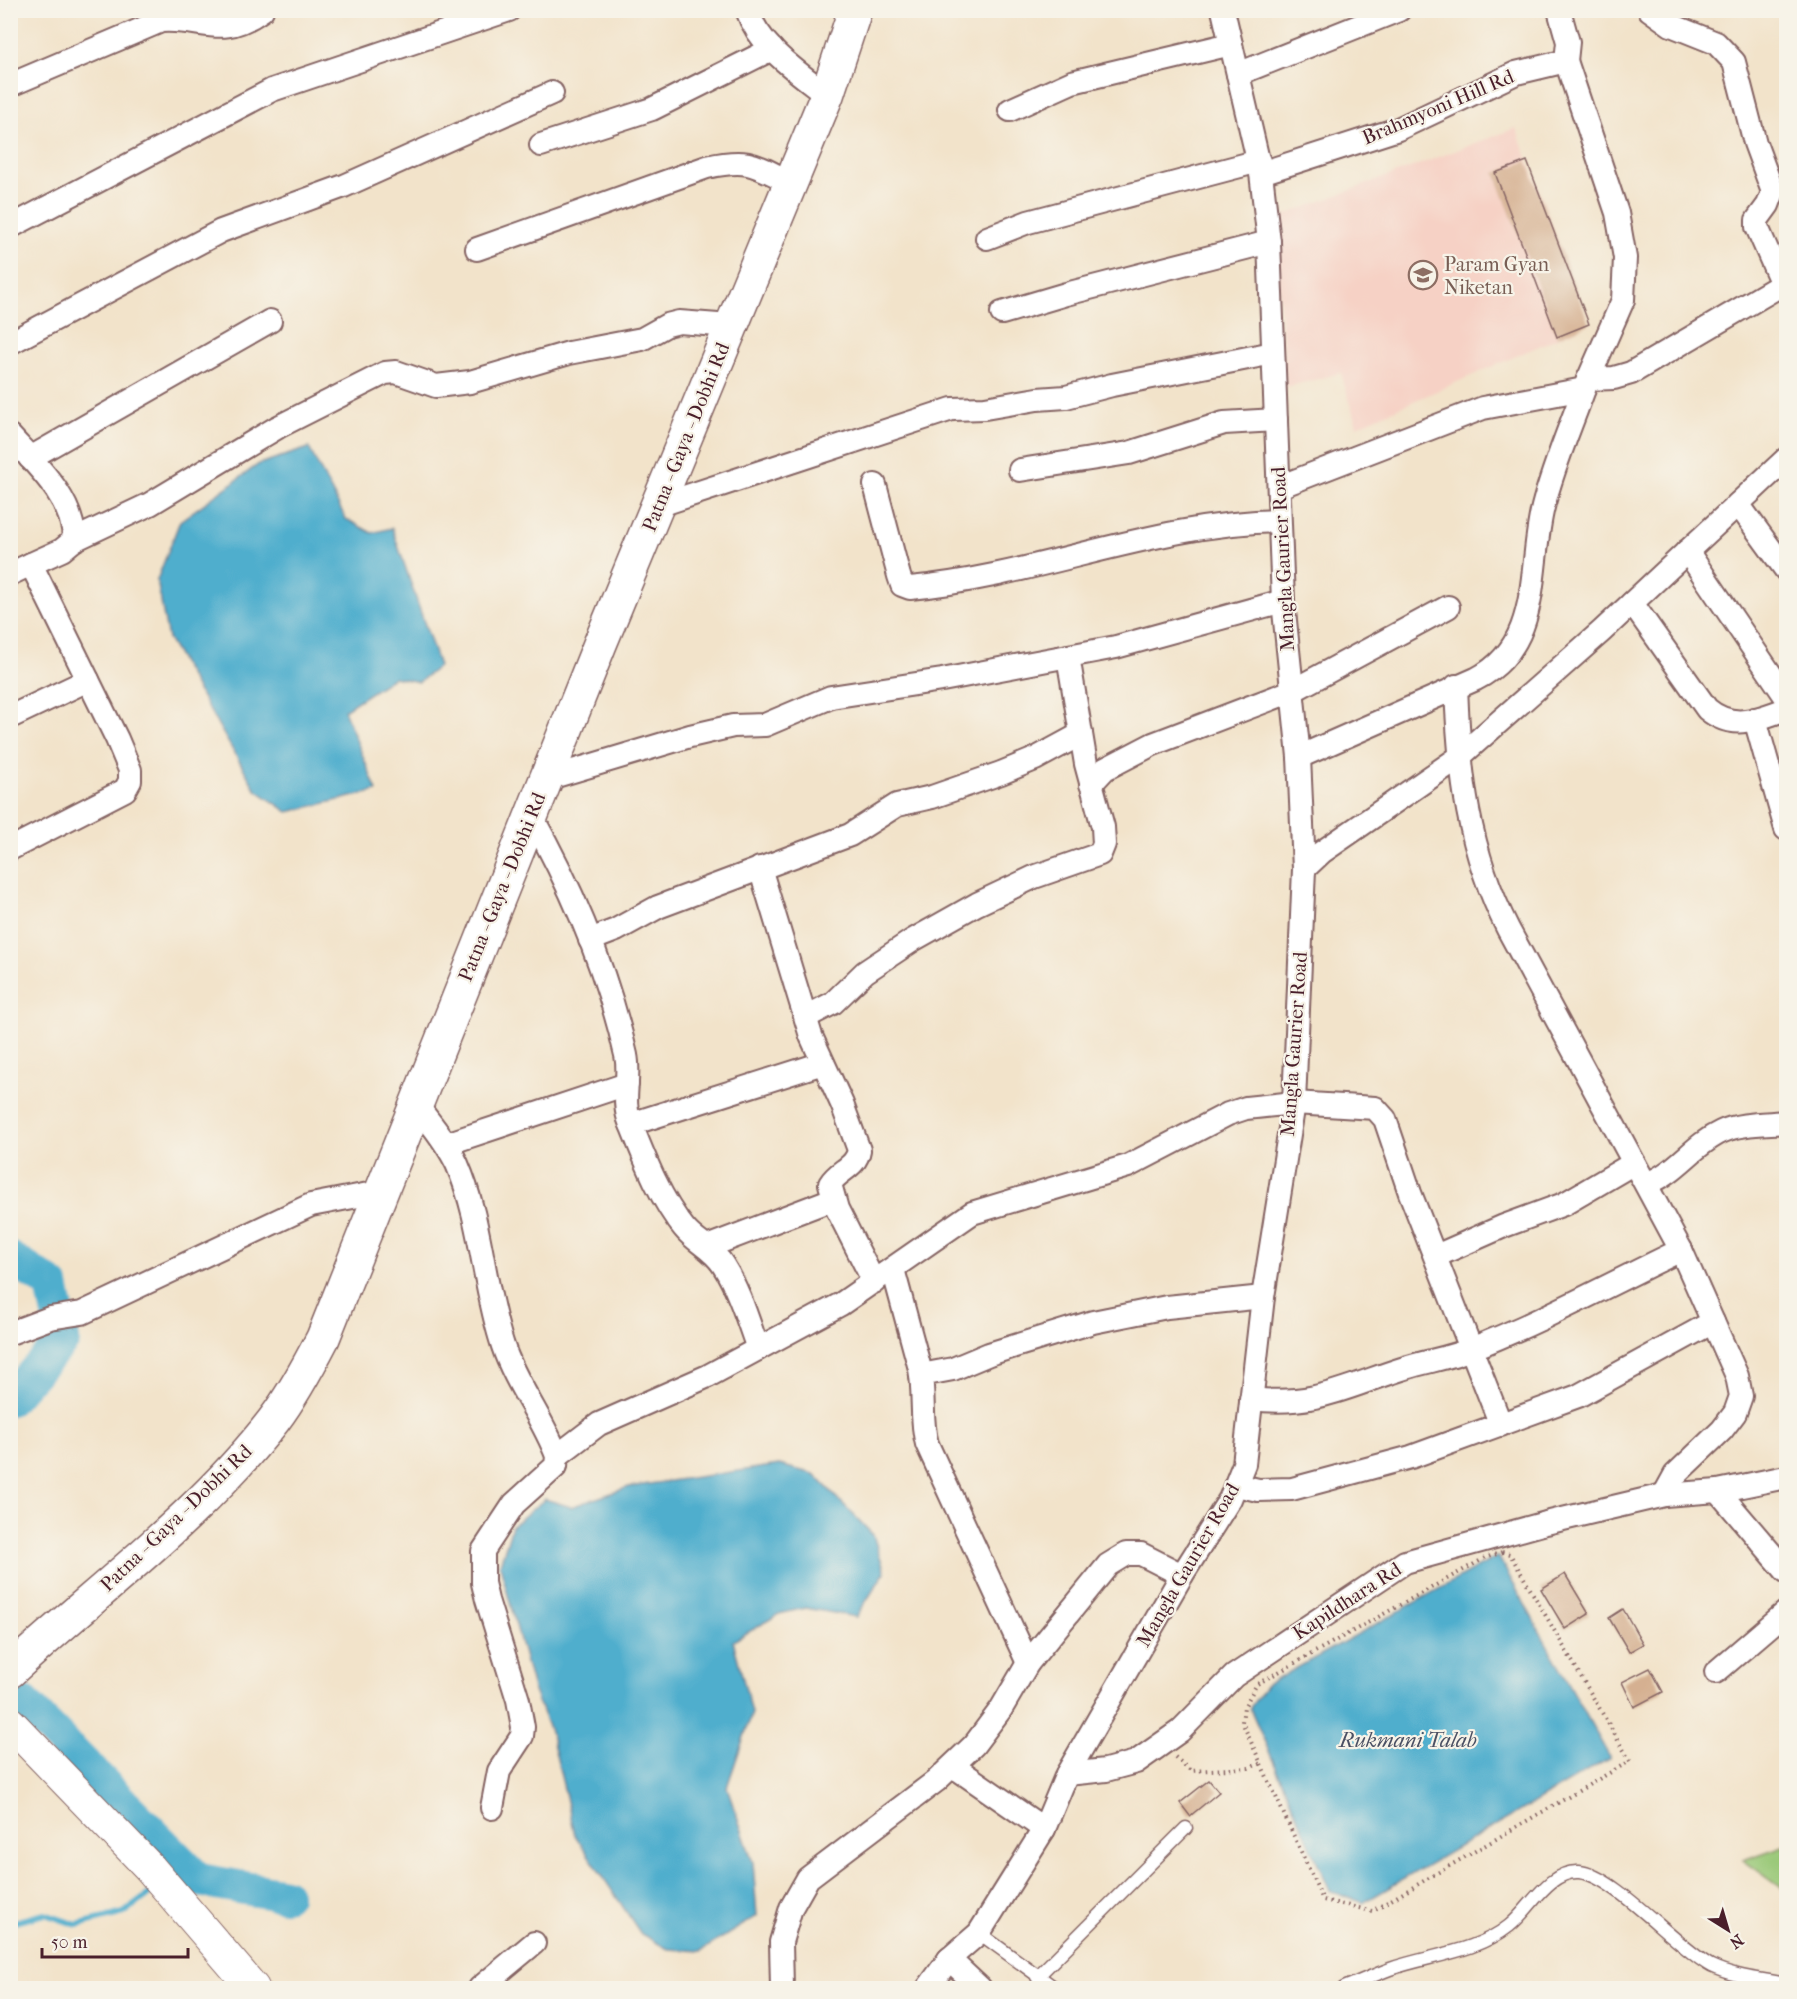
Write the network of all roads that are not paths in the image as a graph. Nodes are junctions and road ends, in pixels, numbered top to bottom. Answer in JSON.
{"nodes":[{"id":1,"x":262,"y":10,"type":"edge"},
{"id":2,"x":509,"y":10,"type":"edge"},
{"id":3,"x":747,"y":10,"type":"edge"},
{"id":4,"x":855,"y":10,"type":"edge"},
{"id":5,"x":1223,"y":10,"type":"edge"},
{"id":6,"x":1399,"y":10,"type":"edge"},
{"id":7,"x":1559,"y":10,"type":"edge"},
{"id":8,"x":1650,"y":10,"type":"edge"},
{"id":9,"x":1231,"y":44,"type":"junction"},
{"id":10,"x":772,"y":49,"type":"junction"},
{"id":11,"x":1566,"y":61,"type":"junction"},
{"id":12,"x":1238,"y":74,"type":"junction"},
{"id":13,"x":10,"y":85,"type":"edge"},
{"id":14,"x":552,"y":93,"type":"dead end"},
{"id":15,"x":827,"y":95,"type":"junction"},
{"id":16,"x":1010,"y":110,"type":"dead end"},
{"id":17,"x":541,"y":145,"type":"dead end"},
{"id":18,"x":1260,"y":167,"type":"junction"},
{"id":19,"x":790,"y":183,"type":"junction"},
{"id":20,"x":10,"y":227,"type":"edge"},
{"id":21,"x":987,"y":238,"type":"dead end"},
{"id":22,"x":1269,"y":242,"type":"junction"},
{"id":23,"x":477,"y":249,"type":"dead end"},
{"id":24,"x":1784,"y":283,"type":"edge"},
{"id":25,"x":1002,"y":313,"type":"dead end"},
{"id":26,"x":270,"y":321,"type":"dead end"},
{"id":27,"x":731,"y":326,"type":"junction"},
{"id":28,"x":10,"y":343,"type":"edge"},
{"id":29,"x":1273,"y":353,"type":"junction"},
{"id":30,"x":1586,"y":384,"type":"junction"},
{"id":31,"x":1276,"y":420,"type":"junction"},
{"id":32,"x":10,"y":436,"type":"edge"},
{"id":33,"x":30,"y":458,"type":"junction"},
{"id":34,"x":1786,"y":462,"type":"edge"},
{"id":35,"x":1020,"y":470,"type":"dead end"},
{"id":36,"x":875,"y":486,"type":"dead end"},
{"id":37,"x":1279,"y":487,"type":"junction"},
{"id":38,"x":1738,"y":504,"type":"junction"},
{"id":39,"x":657,"y":506,"type":"junction"},
{"id":40,"x":1279,"y":521,"type":"junction"},
{"id":41,"x":74,"y":540,"type":"junction"},
{"id":42,"x":1687,"y":551,"type":"junction"},
{"id":43,"x":31,"y":564,"type":"junction"},
{"id":44,"x":1786,"y":570,"type":"edge"},
{"id":45,"x":10,"y":574,"type":"edge"},
{"id":46,"x":1282,"y":601,"type":"junction"},
{"id":47,"x":1632,"y":603,"type":"junction"},
{"id":48,"x":1448,"y":607,"type":"dead end"},
{"id":49,"x":1068,"y":656,"type":"junction"},
{"id":50,"x":1778,"y":669,"type":"edge"},
{"id":51,"x":88,"y":680,"type":"junction"},
{"id":52,"x":1456,"y":686,"type":"junction"},
{"id":53,"x":1292,"y":691,"type":"junction"},
{"id":54,"x":1786,"y":697,"type":"edge"},
{"id":55,"x":1786,"y":709,"type":"edge"},
{"id":56,"x":10,"y":717,"type":"edge"},
{"id":57,"x":1755,"y":719,"type":"junction"},
{"id":58,"x":1081,"y":734,"type":"junction"},
{"id":59,"x":1299,"y":757,"type":"junction"},
{"id":60,"x":1458,"y":758,"type":"junction"},
{"id":61,"x":546,"y":779,"type":"junction"},
{"id":62,"x":1091,"y":784,"type":"junction"},
{"id":63,"x":531,"y":815,"type":"junction"},
{"id":64,"x":1786,"y":829,"type":"edge"},
{"id":65,"x":10,"y":849,"type":"edge"},
{"id":66,"x":760,"y":868,"type":"junction"},
{"id":67,"x":1304,"y":869,"type":"junction"},
{"id":68,"x":590,"y":940,"type":"junction"},
{"id":69,"x":806,"y":1017,"type":"junction"},
{"id":70,"x":823,"y":1063,"type":"junction"},
{"id":71,"x":627,"y":1084,"type":"junction"},
{"id":72,"x":1294,"y":1103,"type":"junction"},
{"id":73,"x":416,"y":1104,"type":"junction"},
{"id":74,"x":1786,"y":1122,"type":"edge"},
{"id":75,"x":631,"y":1124,"type":"junction"},
{"id":76,"x":446,"y":1144,"type":"junction"},
{"id":77,"x":1634,"y":1163,"type":"junction"},
{"id":78,"x":1648,"y":1183,"type":"junction"},
{"id":79,"x":379,"y":1192,"type":"junction"},
{"id":80,"x":833,"y":1199,"type":"junction"},
{"id":81,"x":707,"y":1247,"type":"junction"},
{"id":82,"x":1682,"y":1250,"type":"junction"},
{"id":83,"x":1436,"y":1256,"type":"junction"},
{"id":84,"x":893,"y":1269,"type":"junction"},
{"id":85,"x":874,"y":1282,"type":"junction"},
{"id":86,"x":1263,"y":1297,"type":"junction"},
{"id":87,"x":1713,"y":1322,"type":"junction"},
{"id":88,"x":10,"y":1333,"type":"edge"},
{"id":89,"x":758,"y":1349,"type":"junction"},
{"id":90,"x":1470,"y":1350,"type":"junction"},
{"id":91,"x":921,"y":1375,"type":"junction"},
{"id":92,"x":1251,"y":1399,"type":"junction"},
{"id":93,"x":1501,"y":1425,"type":"junction"},
{"id":94,"x":557,"y":1456,"type":"junction"},
{"id":95,"x":1786,"y":1477,"type":"edge"},
{"id":96,"x":1237,"y":1485,"type":"junction"},
{"id":97,"x":1718,"y":1491,"type":"junction"},
{"id":98,"x":1664,"y":1495,"type":"junction"},
{"id":99,"x":1786,"y":1571,"type":"edge"},
{"id":100,"x":1182,"y":1575,"type":"junction"},
{"id":101,"x":1786,"y":1612,"type":"edge"},
{"id":102,"x":1028,"y":1664,"type":"junction"},
{"id":103,"x":10,"y":1671,"type":"edge"},
{"id":104,"x":1716,"y":1672,"type":"dead end"},
{"id":105,"x":10,"y":1723,"type":"edge"},
{"id":106,"x":953,"y":1766,"type":"junction"},
{"id":107,"x":1067,"y":1774,"type":"junction"},
{"id":108,"x":492,"y":1808,"type":"dead end"},
{"id":109,"x":1186,"y":1828,"type":"dead end"},
{"id":110,"x":1044,"y":1829,"type":"junction"},
{"id":111,"x":979,"y":1933,"type":"junction"},
{"id":112,"x":534,"y":1943,"type":"dead end"},
{"id":113,"x":949,"y":1959,"type":"junction"},
{"id":114,"x":1037,"y":1977,"type":"junction"},
{"id":115,"x":1786,"y":1984,"type":"edge"},
{"id":116,"x":253,"y":1989,"type":"edge"},
{"id":117,"x":480,"y":1989,"type":"edge"},
{"id":118,"x":782,"y":1989,"type":"edge"},
{"id":119,"x":928,"y":1989,"type":"edge"},
{"id":120,"x":980,"y":1989,"type":"edge"},
{"id":121,"x":1054,"y":1989,"type":"edge"},
{"id":122,"x":1344,"y":1989,"type":"edge"}],
"edges":[{"from":1,"to":13,"type":"street"},
{"from":2,"to":20,"type":"street"},
{"from":3,"to":10,"type":"street"},
{"from":4,"to":15,"type":"main road","name":"Patna - Gaya - Dobhi Rd"},
{"from":5,"to":9,"type":"street","name":"Mangla Gaurier Road"},
{"from":6,"to":12,"type":"street"},
{"from":7,"to":11,"type":"street"},
{"from":8,"to":24,"type":"street"},
{"from":9,"to":12,"type":"street","name":"Mangla Gaurier Road"},
{"from":9,"to":16,"type":"street"},
{"from":10,"to":15,"type":"street"},
{"from":10,"to":17,"type":"street"},
{"from":11,"to":18,"type":"street","name":"Brahmyoni Hill Rd"},
{"from":11,"to":30,"type":"street"},
{"from":12,"to":18,"type":"street","name":"Mangla Gaurier Road"},
{"from":14,"to":28,"type":"street"},
{"from":15,"to":19,"type":"main road","name":"Patna - Gaya - Dobhi Rd"},
{"from":18,"to":21,"type":"street","name":"Brahmyoni Hill Rd"},
{"from":18,"to":22,"type":"street","name":"Mangla Gaurier Road"},
{"from":19,"to":23,"type":"street"},
{"from":19,"to":27,"type":"main road","name":"Patna - Gaya - Dobhi Rd"},
{"from":22,"to":25,"type":"street"},
{"from":22,"to":29,"type":"street","name":"Mangla Gaurier Road"},
{"from":24,"to":30,"type":"street"},
{"from":26,"to":33,"type":"street"},
{"from":27,"to":39,"type":"main road","name":"Patna - Gaya - Dobhi Rd"},
{"from":27,"to":41,"type":"street"},
{"from":29,"to":31,"type":"street","name":"Mangla Gaurier Road"},
{"from":29,"to":39,"type":"street"},
{"from":30,"to":37,"type":"street"},
{"from":30,"to":52,"type":"street"},
{"from":31,"to":35,"type":"street"},
{"from":31,"to":37,"type":"street","name":"Mangla Gaurier Road"},
{"from":32,"to":33,"type":"street"},
{"from":33,"to":41,"type":"street"},
{"from":34,"to":38,"type":"street"},
{"from":36,"to":40,"type":"street"},
{"from":37,"to":40,"type":"street","name":"Mangla Gaurier Road"},
{"from":38,"to":42,"type":"street"},
{"from":38,"to":44,"type":"street"},
{"from":39,"to":61,"type":"main road","name":"Patna - Gaya - Dobhi Rd"},
{"from":40,"to":46,"type":"street","name":"Mangla Gaurier Road"},
{"from":41,"to":43,"type":"street"},
{"from":42,"to":47,"type":"street"},
{"from":42,"to":50,"type":"street"},
{"from":43,"to":45,"type":"street"},
{"from":43,"to":51,"type":"street"},
{"from":46,"to":49,"type":"street"},
{"from":46,"to":53,"type":"street","name":"Mangla Gaurier Road"},
{"from":47,"to":57,"type":"street"},
{"from":47,"to":60,"type":"street"},
{"from":48,"to":53,"type":"street"},
{"from":49,"to":58,"type":"street"},
{"from":49,"to":61,"type":"street"},
{"from":50,"to":54,"type":"street"},
{"from":51,"to":56,"type":"street"},
{"from":51,"to":65,"type":"street"},
{"from":52,"to":59,"type":"street"},
{"from":52,"to":60,"type":"street"},
{"from":53,"to":59,"type":"street","name":"Mangla Gaurier Road"},
{"from":53,"to":62,"type":"street"},
{"from":55,"to":57,"type":"street"},
{"from":57,"to":64,"type":"street"},
{"from":58,"to":62,"type":"street"},
{"from":58,"to":66,"type":"street"},
{"from":59,"to":67,"type":"street","name":"Mangla Gaurier Road"},
{"from":60,"to":67,"type":"street"},
{"from":60,"to":77,"type":"street"},
{"from":61,"to":63,"type":"main road","name":"Patna - Gaya - Dobhi Rd"},
{"from":62,"to":69,"type":"street"},
{"from":63,"to":68,"type":"street"},
{"from":63,"to":73,"type":"main road","name":"Patna - Gaya - Dobhi Rd"},
{"from":66,"to":68,"type":"street"},
{"from":66,"to":69,"type":"street"},
{"from":67,"to":72,"type":"street","name":"Mangla Gaurier Road"},
{"from":68,"to":71,"type":"street"},
{"from":69,"to":70,"type":"street"},
{"from":70,"to":75,"type":"street"},
{"from":70,"to":80,"type":"street"},
{"from":71,"to":75,"type":"street"},
{"from":71,"to":76,"type":"street"},
{"from":72,"to":83,"type":"street"},
{"from":72,"to":84,"type":"street"},
{"from":72,"to":86,"type":"street","name":"Mangla Gaurier Road"},
{"from":73,"to":76,"type":"street"},
{"from":73,"to":79,"type":"main road","name":"Patna - Gaya - Dobhi Rd"},
{"from":74,"to":78,"type":"street"},
{"from":75,"to":81,"type":"street"},
{"from":76,"to":94,"type":"street"},
{"from":77,"to":78,"type":"street"},
{"from":77,"to":83,"type":"street"},
{"from":78,"to":82,"type":"street"},
{"from":79,"to":88,"type":"street"},
{"from":79,"to":103,"type":"main road","name":"Patna - Gaya - Dobhi Rd"},
{"from":80,"to":81,"type":"street"},
{"from":80,"to":85,"type":"street"},
{"from":81,"to":89,"type":"street"},
{"from":82,"to":87,"type":"street"},
{"from":82,"to":90,"type":"street"},
{"from":83,"to":90,"type":"street"},
{"from":84,"to":85,"type":"street"},
{"from":84,"to":91,"type":"street"},
{"from":85,"to":89,"type":"street"},
{"from":86,"to":91,"type":"street"},
{"from":86,"to":92,"type":"street","name":"Mangla Gaurier Road"},
{"from":87,"to":93,"type":"street"},
{"from":87,"to":98,"type":"street"},
{"from":89,"to":94,"type":"street"},
{"from":90,"to":92,"type":"street"},
{"from":90,"to":93,"type":"street"},
{"from":91,"to":102,"type":"street"},
{"from":92,"to":96,"type":"street","name":"Mangla Gaurier Road"},
{"from":93,"to":96,"type":"street"},
{"from":94,"to":108,"type":"street"},
{"from":95,"to":97,"type":"street","name":"Kapildhara Rd"},
{"from":96,"to":100,"type":"street","name":"Mangla Gaurier Road"},
{"from":97,"to":98,"type":"street","name":"Kapildhara Rd"},
{"from":97,"to":99,"type":"street"},
{"from":98,"to":107,"type":"street","name":"Kapildhara Rd"},
{"from":100,"to":102,"type":"street"},
{"from":100,"to":107,"type":"street","name":"Mangla Gaurier Road"},
{"from":101,"to":104,"type":"street"},
{"from":102,"to":106,"type":"street"},
{"from":105,"to":116,"type":"street"},
{"from":106,"to":110,"type":"street"},
{"from":106,"to":118,"type":"street"},
{"from":107,"to":110,"type":"street","name":"Mangla Gaurier Road"},
{"from":109,"to":114,"type":"lane"},
{"from":110,"to":111,"type":"street","name":"Mangla Gaurier Road"},
{"from":111,"to":113,"type":"street","name":"Mangla Gaurier Road"},
{"from":111,"to":114,"type":"lane"},
{"from":112,"to":117,"type":"street"},
{"from":113,"to":119,"type":"street","name":"Mangla Gaurier Road"},
{"from":113,"to":120,"type":"street"},
{"from":114,"to":121,"type":"lane"},
{"from":115,"to":122,"type":"lane"}]}
